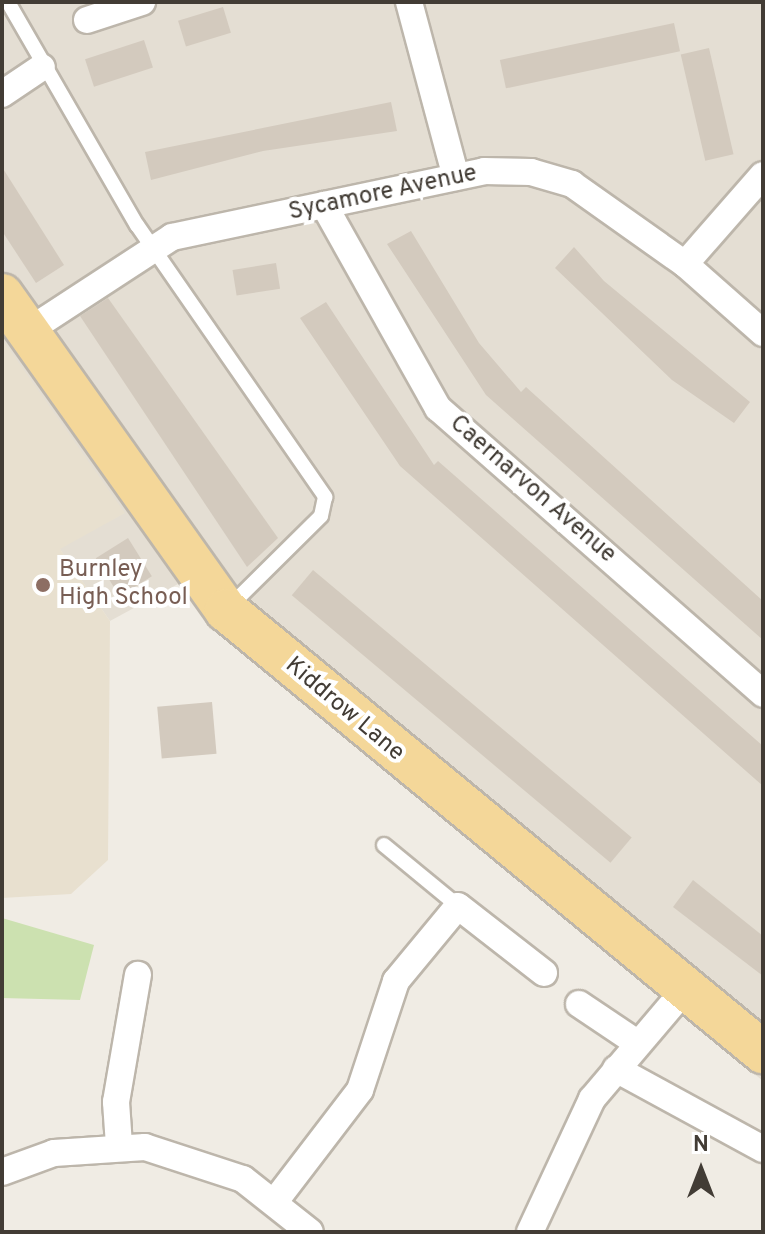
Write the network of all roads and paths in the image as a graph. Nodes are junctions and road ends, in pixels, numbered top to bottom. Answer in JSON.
{"nodes":[{"id":1,"x":8,"y":2,"type":"edge"},
{"id":2,"x":142,"y":2,"type":"edge"},
{"id":3,"x":409,"y":2,"type":"edge"},
{"id":4,"x":87,"y":20,"type":"dead end"},
{"id":5,"x":42,"y":67,"type":"junction"},
{"id":6,"x":2,"y":94,"type":"edge"},
{"id":7,"x":763,"y":175,"type":"edge"},
{"id":8,"x":456,"y":177,"type":"junction"},
{"id":9,"x":324,"y":205,"type":"junction"},
{"id":10,"x":156,"y":248,"type":"junction"},
{"id":11,"x":685,"y":264,"type":"junction"},
{"id":12,"x":2,"y":295,"type":"edge"},
{"id":13,"x":28,"y":331,"type":"junction"},
{"id":14,"x":763,"y":333,"type":"edge"},
{"id":15,"x":226,"y":610,"type":"junction"},
{"id":16,"x":763,"y":694,"type":"edge"},
{"id":17,"x":384,"y":845,"type":"dead end"},
{"id":18,"x":458,"y":906,"type":"junction"},
{"id":19,"x":544,"y":973,"type":"dead end"},
{"id":20,"x":138,"y":975,"type":"dead end"},
{"id":21,"x":686,"y":988,"type":"junction"},
{"id":22,"x":579,"y":1004,"type":"dead end"},
{"id":23,"x":637,"y":1043,"type":"junction"},
{"id":24,"x":763,"y":1052,"type":"edge"},
{"id":25,"x":616,"y":1069,"type":"junction"},
{"id":26,"x":119,"y":1145,"type":"junction"},
{"id":27,"x":763,"y":1149,"type":"edge"},
{"id":28,"x":2,"y":1172,"type":"edge"},
{"id":29,"x":276,"y":1200,"type":"junction"},
{"id":30,"x":310,"y":1232,"type":"edge"},
{"id":31,"x":530,"y":1232,"type":"edge"}],
"edges":[{"from":1,"to":5,"type":"lane"},
{"from":2,"to":4,"type":"street"},
{"from":3,"to":8,"type":"street"},
{"from":5,"to":6,"type":"street"},
{"from":5,"to":10,"type":"lane"},
{"from":7,"to":11,"type":"street"},
{"from":8,"to":9,"type":"street","name":"Sycamore Avenue"},
{"from":8,"to":11,"type":"street","name":"Sycamore Avenue"},
{"from":9,"to":10,"type":"street","name":"Sycamore Avenue"},
{"from":9,"to":16,"type":"street","name":"Caernarvon Avenue"},
{"from":10,"to":13,"type":"street","name":"Sycamore Avenue"},
{"from":10,"to":15,"type":"lane"},
{"from":11,"to":14,"type":"street","name":"Sycamore Avenue"},
{"from":12,"to":13,"type":"main road","name":"Kiddrow Lane"},
{"from":13,"to":15,"type":"main road","name":"Kiddrow Lane"},
{"from":15,"to":21,"type":"main road","name":"Kiddrow Lane"},
{"from":17,"to":18,"type":"lane"},
{"from":18,"to":19,"type":"street"},
{"from":18,"to":29,"type":"street"},
{"from":20,"to":26,"type":"street"},
{"from":21,"to":23,"type":"street"},
{"from":21,"to":24,"type":"main road","name":"Kiddrow Lane"},
{"from":22,"to":23,"type":"street"},
{"from":23,"to":25,"type":"street"},
{"from":25,"to":27,"type":"street"},
{"from":25,"to":31,"type":"street"},
{"from":26,"to":28,"type":"street"},
{"from":26,"to":29,"type":"street"},
{"from":29,"to":30,"type":"street"}]}
